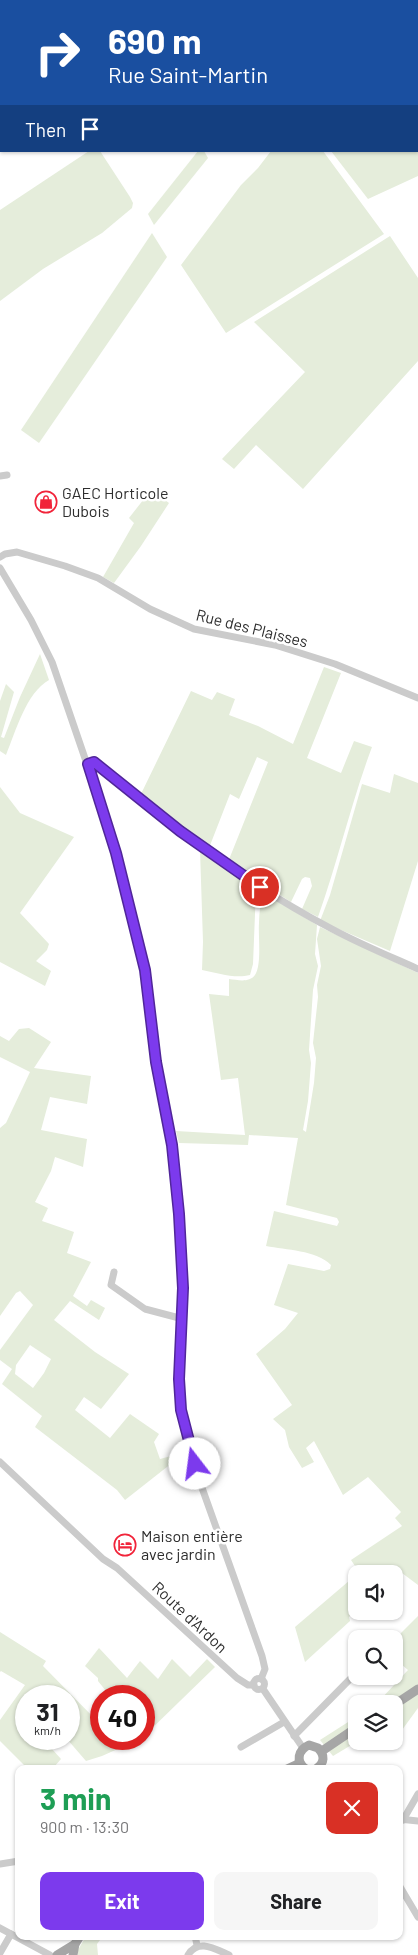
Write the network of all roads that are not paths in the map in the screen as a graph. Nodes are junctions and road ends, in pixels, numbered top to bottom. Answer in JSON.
{"nodes":[{"id":1,"x":0,"y":558,"type":"edge"},
{"id":2,"x":0,"y":568,"type":"edge"},
{"id":3,"x":418,"y":698,"type":"edge"},
{"id":4,"x":88,"y":764,"type":"junction"},
{"id":5,"x":418,"y":969,"type":"edge"},
{"id":6,"x":114,"y":1272,"type":"dead end"},
{"id":7,"x":183,"y":1319,"type":"junction"},
{"id":8,"x":0,"y":1462,"type":"edge"},
{"id":9,"x":261,"y":1679,"type":"junction"},
{"id":10,"x":348,"y":1681,"type":"edge"},
{"id":11,"x":254,"y":1685,"type":"junction"},
{"id":12,"x":263,"y":1688,"type":"junction"},
{"id":13,"x":418,"y":1689,"type":"edge"},
{"id":14,"x":403,"y":1699,"type":"edge"},
{"id":15,"x":284,"y":1722,"type":"junction"},
{"id":16,"x":348,"y":1733,"type":"edge"},
{"id":17,"x":294,"y":1736,"type":"junction"},
{"id":18,"x":241,"y":1747,"type":"dead end"},
{"id":19,"x":303,"y":1748,"type":"junction"},
{"id":20,"x":322,"y":1751,"type":"junction"},
{"id":21,"x":303,"y":1765,"type":"edge"},
{"id":22,"x":320,"y":1765,"type":"edge"},
{"id":23,"x":418,"y":1794,"type":"edge"},
{"id":24,"x":403,"y":1816,"type":"edge"},
{"id":25,"x":403,"y":1819,"type":"edge"},
{"id":26,"x":418,"y":1821,"type":"edge"},
{"id":27,"x":15,"y":1862,"type":"edge"},
{"id":28,"x":0,"y":1864,"type":"edge"},
{"id":29,"x":403,"y":1892,"type":"edge"},
{"id":30,"x":418,"y":1917,"type":"edge"},
{"id":31,"x":0,"y":1928,"type":"edge"},
{"id":32,"x":11,"y":1934,"type":"junction"},
{"id":33,"x":15,"y":1936,"type":"edge"},
{"id":34,"x":22,"y":1940,"type":"edge"},
{"id":35,"x":78,"y":1940,"type":"edge"},
{"id":36,"x":196,"y":1940,"type":"edge"},
{"id":37,"x":197,"y":1945,"type":"junction"},
{"id":38,"x":0,"y":1953,"type":"edge"},
{"id":39,"x":66,"y":1954,"type":"edge"},
{"id":40,"x":50,"y":1955,"type":"edge"},
{"id":41,"x":188,"y":1955,"type":"edge"},
{"id":42,"x":230,"y":1955,"type":"edge"}],
"edges":[{"from":1,"to":3,"type":"street","name":"Rue des Plaisses"},
{"from":2,"to":4,"type":"street"},
{"from":4,"to":5,"type":"street"},
{"from":4,"to":7,"type":"street"},
{"from":6,"to":7,"type":"street"},
{"from":7,"to":9,"type":"street"},
{"from":8,"to":11,"type":"street","name":"Route d'Ardon"},
{"from":9,"to":11,"type":"street"},
{"from":9,"to":12,"type":"street"},
{"from":10,"to":17,"type":"street"},
{"from":11,"to":12,"type":"street"},
{"from":12,"to":15,"type":"street"},
{"from":13,"to":14,"type":"main road"},
{"from":15,"to":17,"type":"street"},
{"from":15,"to":18,"type":"street"},
{"from":16,"to":20,"type":"main road"},
{"from":17,"to":19,"type":"street"},
{"from":19,"to":20,"type":"main road"},
{"from":19,"to":21,"type":"main road"},
{"from":20,"to":22,"type":"main road"},
{"from":23,"to":24,"type":"street"},
{"from":25,"to":26,"type":"street"},
{"from":27,"to":28,"type":"street"},
{"from":29,"to":30,"type":"street"},
{"from":31,"to":32,"type":"street"},
{"from":32,"to":33,"type":"street"},
{"from":32,"to":38,"type":"street"},
{"from":34,"to":40,"type":"street"},
{"from":35,"to":39,"type":"main road"},
{"from":36,"to":37,"type":"street"},
{"from":37,"to":41,"type":"street"},
{"from":37,"to":42,"type":"street"}]}
